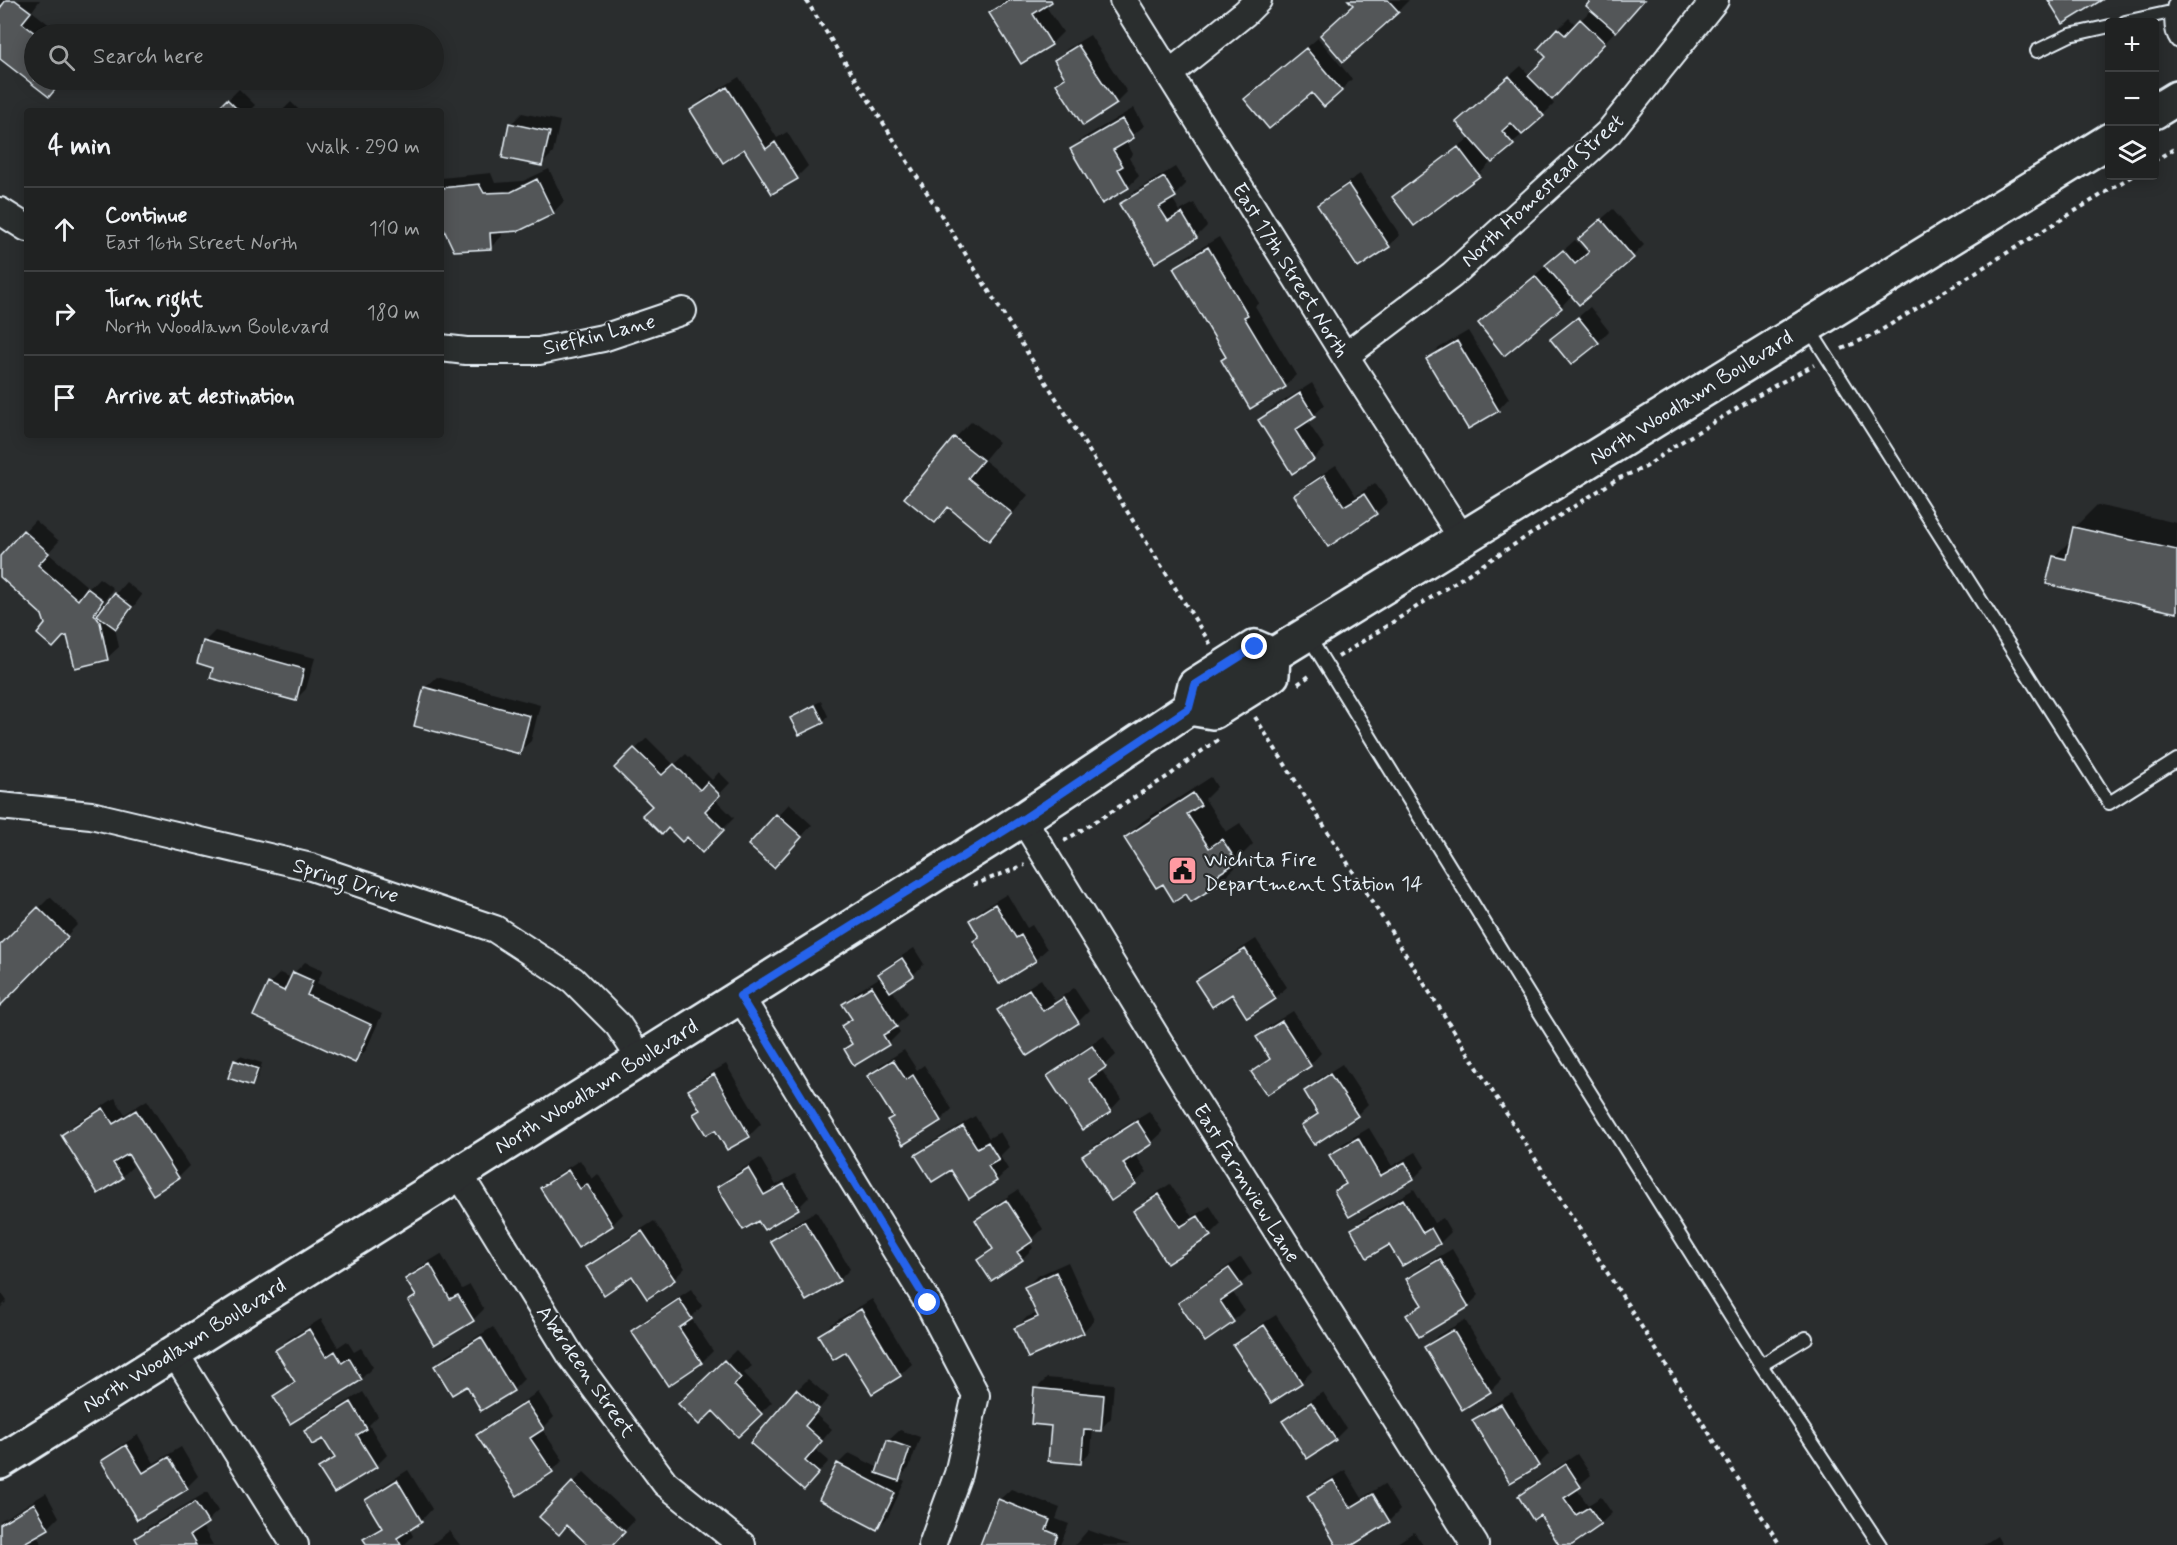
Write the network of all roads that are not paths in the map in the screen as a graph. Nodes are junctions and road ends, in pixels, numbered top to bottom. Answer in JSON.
{"nodes":[{"id":1,"x":1123,"y":0,"type":"edge"},
{"id":2,"x":1258,"y":0,"type":"edge"},
{"id":3,"x":1715,"y":0,"type":"edge"},
{"id":4,"x":2176,"y":0,"type":"edge"},
{"id":5,"x":2171,"y":12,"type":"junction"},
{"id":6,"x":2143,"y":18,"type":"edge"},
{"id":7,"x":2105,"y":27,"type":"edge"},
{"id":8,"x":2177,"y":41,"type":"edge"},
{"id":9,"x":2037,"y":51,"type":"dead end"},
{"id":10,"x":1169,"y":74,"type":"junction"},
{"id":11,"x":2177,"y":98,"type":"edge"},
{"id":12,"x":2159,"y":109,"type":"edge"},
{"id":13,"x":2105,"y":142,"type":"edge"},
{"id":14,"x":0,"y":211,"type":"edge"},
{"id":15,"x":24,"y":226,"type":"edge"},
{"id":16,"x":683,"y":311,"type":"dead end"},
{"id":17,"x":1807,"y":326,"type":"junction"},
{"id":18,"x":444,"y":348,"type":"edge"},
{"id":19,"x":1345,"y":356,"type":"junction"},
{"id":20,"x":1462,"y":537,"type":"junction"},
{"id":21,"x":1307,"y":633,"type":"junction"},
{"id":22,"x":2177,"y":760,"type":"edge"},
{"id":23,"x":0,"y":806,"type":"edge"},
{"id":24,"x":1023,"y":819,"type":"junction"},
{"id":25,"x":740,"y":996,"type":"junction"},
{"id":26,"x":640,"y":1058,"type":"junction"},
{"id":27,"x":458,"y":1172,"type":"junction"},
{"id":28,"x":1806,"y":1338,"type":"dead end"},
{"id":29,"x":174,"y":1352,"type":"junction"},
{"id":30,"x":1761,"y":1365,"type":"junction"},
{"id":31,"x":0,"y":1462,"type":"edge"},
{"id":32,"x":295,"y":1545,"type":"edge"},
{"id":33,"x":742,"y":1545,"type":"edge"},
{"id":34,"x":932,"y":1545,"type":"edge"},
{"id":35,"x":1475,"y":1545,"type":"edge"},
{"id":36,"x":1880,"y":1545,"type":"edge"}],
"edges":[{"from":1,"to":10,"type":"street","name":"East 17th Street North"},
{"from":2,"to":10,"type":"street"},
{"from":3,"to":19,"type":"street","name":"North Homestead Street"},
{"from":4,"to":5,"type":"lane"},
{"from":5,"to":6,"type":"lane"},
{"from":5,"to":8,"type":"lane"},
{"from":7,"to":9,"type":"lane"},
{"from":10,"to":19,"type":"street","name":"East 17th Street North"},
{"from":11,"to":12,"type":"main road"},
{"from":13,"to":17,"type":"main road","name":"North Woodlawn Boulevard"},
{"from":14,"to":15,"type":"street"},
{"from":16,"to":18,"type":"street","name":"Siefkin Lane"},
{"from":17,"to":20,"type":"main road","name":"North Woodlawn Boulevard"},
{"from":17,"to":22,"type":"lane"},
{"from":19,"to":20,"type":"street","name":"East 17th Street North"},
{"from":20,"to":21,"type":"main road","name":"North Woodlawn Boulevard"},
{"from":21,"to":24,"type":"main road","name":"North Woodlawn Boulevard"},
{"from":21,"to":30,"type":"lane"},
{"from":23,"to":26,"type":"street","name":"Spring Drive"},
{"from":24,"to":25,"type":"main road","name":"North Woodlawn Boulevard"},
{"from":24,"to":35,"type":"street","name":"East Farmview Lane"},
{"from":25,"to":26,"type":"main road","name":"North Woodlawn Boulevard"},
{"from":25,"to":34,"type":"street"},
{"from":26,"to":27,"type":"main road","name":"North Woodlawn Boulevard"},
{"from":27,"to":29,"type":"main road","name":"North Woodlawn Boulevard"},
{"from":27,"to":33,"type":"street","name":"Aberdeen Street"},
{"from":28,"to":30,"type":"lane"},
{"from":29,"to":31,"type":"main road","name":"North Woodlawn Boulevard"},
{"from":29,"to":32,"type":"street"},
{"from":30,"to":36,"type":"lane"}]}
